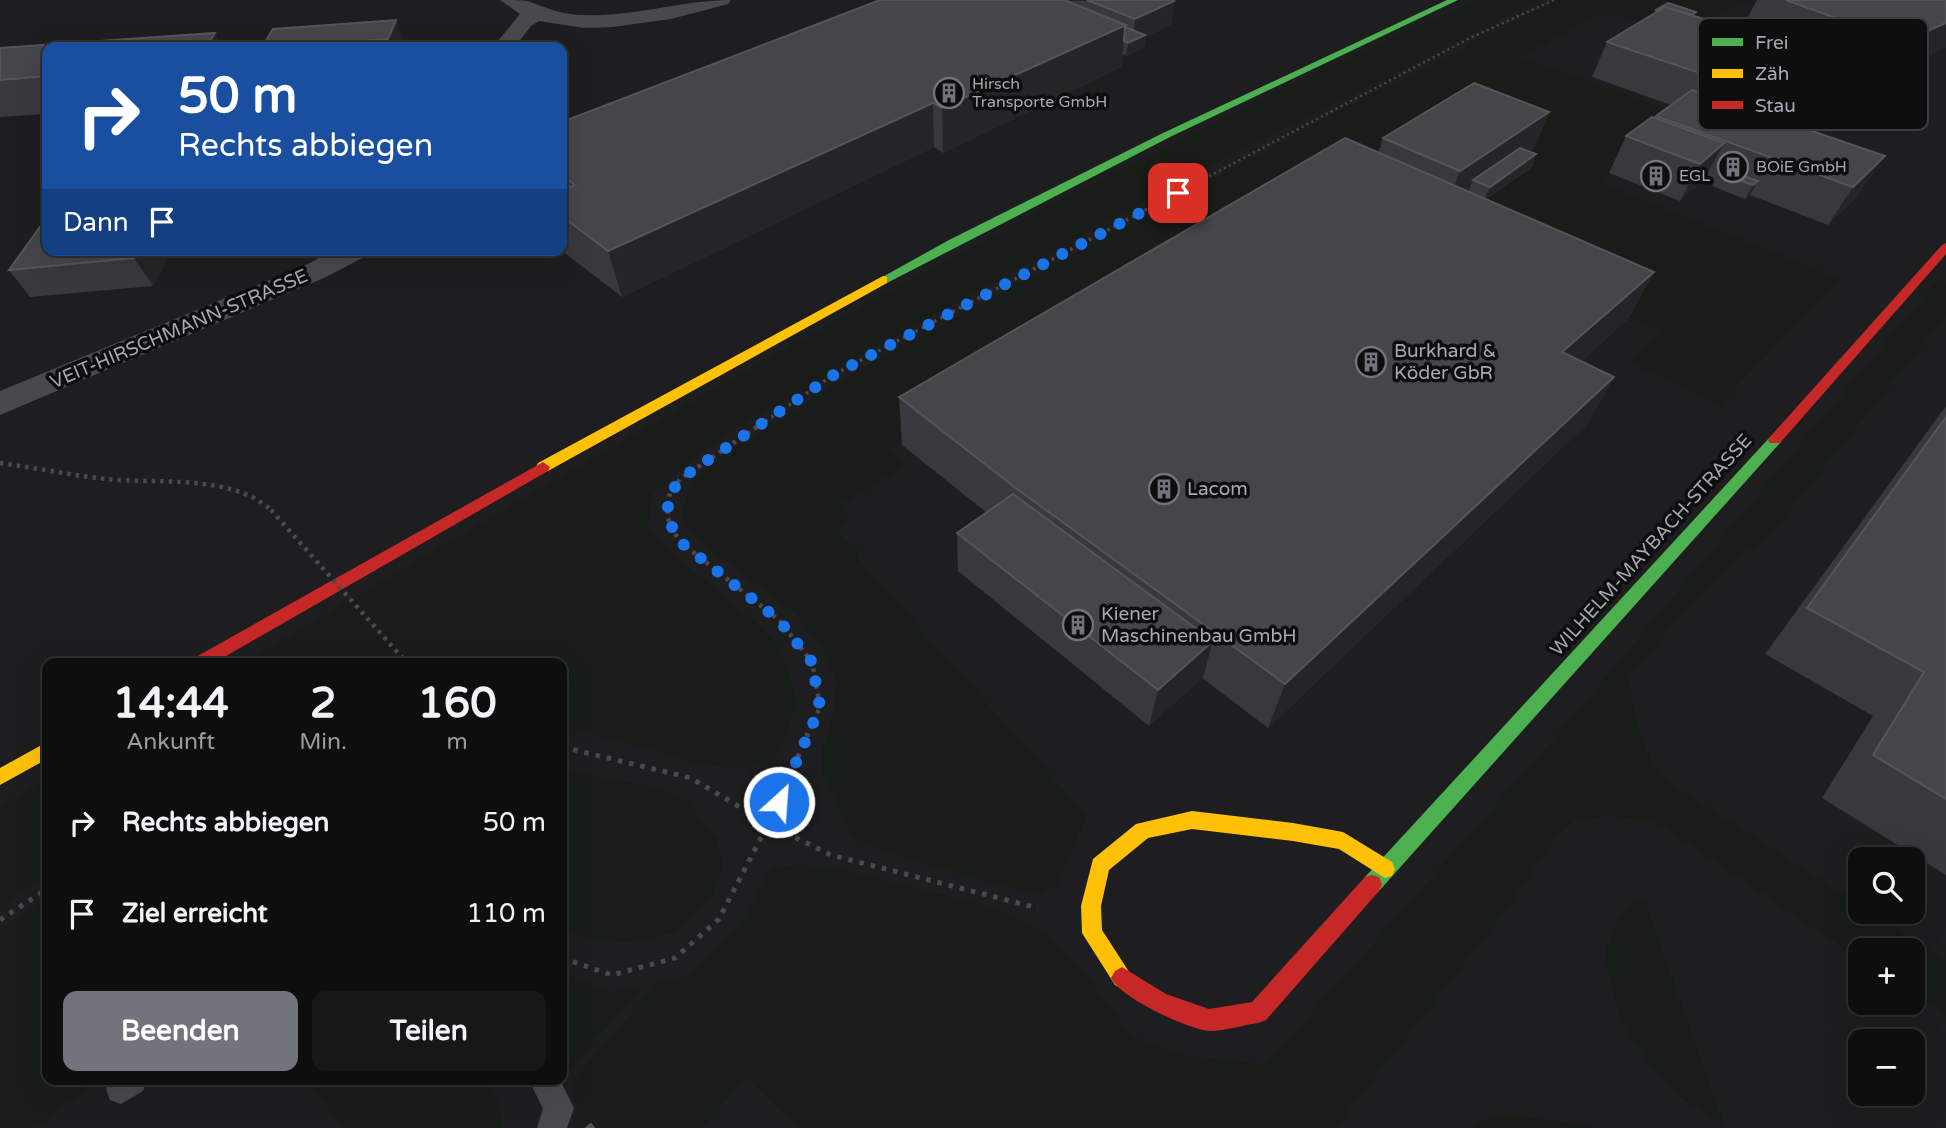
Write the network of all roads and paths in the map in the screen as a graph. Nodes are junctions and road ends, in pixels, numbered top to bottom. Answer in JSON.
{"nodes":[{"id":1,"x":510,"y":0,"type":"edge"},
{"id":2,"x":721,"y":0,"type":"edge"},
{"id":3,"x":1454,"y":0,"type":"edge"},
{"id":4,"x":1554,"y":0,"type":"edge"},
{"id":5,"x":537,"y":14,"type":"junction"},
{"id":6,"x":508,"y":42,"type":"edge"},
{"id":7,"x":1946,"y":247,"type":"edge"},
{"id":8,"x":345,"y":256,"type":"edge"},
{"id":9,"x":0,"y":404,"type":"edge"},
{"id":10,"x":0,"y":463,"type":"edge"},
{"id":11,"x":209,"y":658,"type":"edge"},
{"id":12,"x":403,"y":658,"type":"edge"},
{"id":13,"x":567,"y":748,"type":"edge"},
{"id":14,"x":42,"y":753,"type":"edge"},
{"id":15,"x":0,"y":777,"type":"edge"},
{"id":16,"x":768,"y":824,"type":"junction"},
{"id":17,"x":1385,"y":869,"type":"junction"},
{"id":18,"x":42,"y":892,"type":"edge"},
{"id":19,"x":1091,"y":906,"type":"junction"},
{"id":20,"x":0,"y":920,"type":"edge"},
{"id":21,"x":567,"y":960,"type":"edge"},
{"id":22,"x":547,"y":1085,"type":"edge"},
{"id":23,"x":552,"y":1128,"type":"edge"}],
"edges":[{"from":1,"to":5,"type":"street"},
{"from":2,"to":5,"type":"street"},
{"from":3,"to":11,"type":"main road"},
{"from":4,"to":16,"type":"path"},
{"from":5,"to":6,"type":"street"},
{"from":7,"to":17,"type":"main road","name":"WILHELM-MAYBACH-STRASSE"},
{"from":8,"to":9,"type":"street","name":"VEIT-HIRSCHMANN-STRASSE"},
{"from":10,"to":12,"type":"path","bridge":true},
{"from":13,"to":16,"type":"path"},
{"from":14,"to":15,"type":"main road"},
{"from":16,"to":19,"type":"path"},
{"from":16,"to":21,"type":"path"},
{"from":17,"to":19,"type":"main road","name":"WILHELM-MAYBACH-STRASSE"},
{"from":17,"to":19,"type":"main road","name":"WILHELM-MAYBACH-STRASSE"},
{"from":18,"to":20,"type":"path"},
{"from":22,"to":23,"type":"lane"}]}
